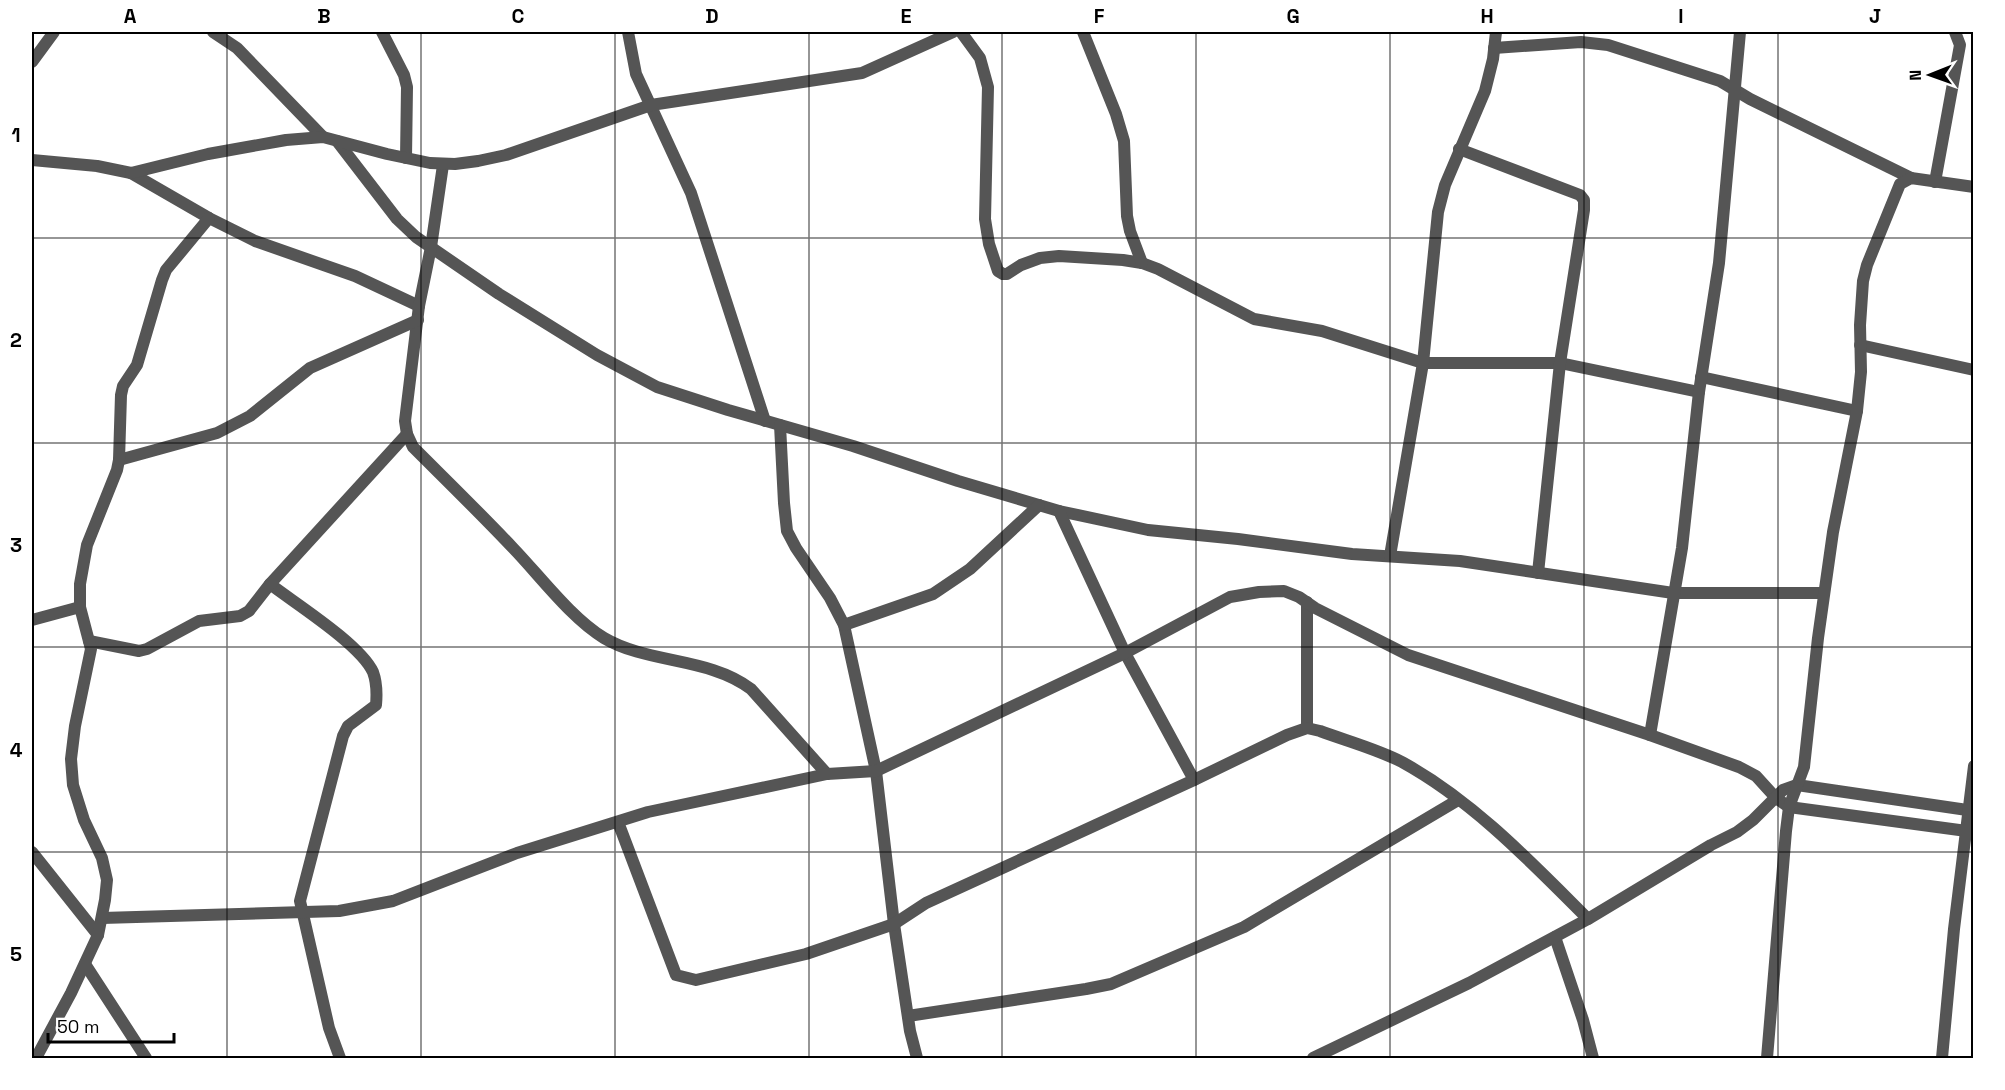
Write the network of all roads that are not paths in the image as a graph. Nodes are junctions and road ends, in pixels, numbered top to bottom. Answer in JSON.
{"nodes":[{"id":1,"x":54,"y":32,"type":"edge"},
{"id":2,"x":213,"y":32,"type":"edge"},
{"id":3,"x":382,"y":32,"type":"edge"},
{"id":4,"x":628,"y":32,"type":"edge"},
{"id":5,"x":953,"y":32,"type":"edge"},
{"id":6,"x":962,"y":32,"type":"edge"},
{"id":7,"x":1083,"y":32,"type":"edge"},
{"id":8,"x":1496,"y":32,"type":"edge"},
{"id":9,"x":1740,"y":32,"type":"edge"},
{"id":10,"x":1955,"y":32,"type":"edge"},
{"id":11,"x":1494,"y":48,"type":"junction"},
{"id":12,"x":32,"y":62,"type":"edge"},
{"id":13,"x":1734,"y":90,"type":"junction"},
{"id":14,"x":651,"y":105,"type":"junction"},
{"id":15,"x":323,"y":137,"type":"junction"},
{"id":16,"x":337,"y":141,"type":"junction"},
{"id":17,"x":1459,"y":149,"type":"junction"},
{"id":18,"x":406,"y":158,"type":"junction"},
{"id":19,"x":32,"y":160,"type":"edge"},
{"id":20,"x":443,"y":165,"type":"junction"},
{"id":21,"x":131,"y":173,"type":"junction"},
{"id":22,"x":1911,"y":178,"type":"junction"},
{"id":23,"x":1935,"y":182,"type":"junction"},
{"id":24,"x":1974,"y":187,"type":"edge"},
{"id":25,"x":209,"y":218,"type":"junction"},
{"id":26,"x":431,"y":247,"type":"junction"},
{"id":27,"x":1142,"y":263,"type":"junction"},
{"id":28,"x":419,"y":306,"type":"junction"},
{"id":29,"x":418,"y":320,"type":"junction"},
{"id":30,"x":1860,"y":345,"type":"junction"},
{"id":31,"x":1422,"y":363,"type":"junction"},
{"id":32,"x":1560,"y":363,"type":"junction"},
{"id":33,"x":1974,"y":370,"type":"edge"},
{"id":34,"x":1701,"y":377,"type":"junction"},
{"id":35,"x":1699,"y":392,"type":"junction"},
{"id":36,"x":1857,"y":411,"type":"junction"},
{"id":37,"x":765,"y":421,"type":"junction"},
{"id":38,"x":780,"y":425,"type":"junction"},
{"id":39,"x":407,"y":434,"type":"junction"},
{"id":40,"x":119,"y":460,"type":"junction"},
{"id":41,"x":1039,"y":505,"type":"junction"},
{"id":42,"x":1059,"y":511,"type":"junction"},
{"id":43,"x":1390,"y":556,"type":"junction"},
{"id":44,"x":1538,"y":573,"type":"junction"},
{"id":45,"x":270,"y":584,"type":"junction"},
{"id":46,"x":1673,"y":593,"type":"junction"},
{"id":47,"x":1824,"y":593,"type":"junction"},
{"id":48,"x":1307,"y":602,"type":"junction"},
{"id":49,"x":80,"y":607,"type":"junction"},
{"id":50,"x":32,"y":620,"type":"edge"},
{"id":51,"x":844,"y":625,"type":"junction"},
{"id":52,"x":89,"y":641,"type":"junction"},
{"id":53,"x":1125,"y":653,"type":"junction"},
{"id":54,"x":1307,"y":728,"type":"junction"},
{"id":55,"x":1650,"y":735,"type":"junction"},
{"id":56,"x":1974,"y":766,"type":"edge"},
{"id":57,"x":876,"y":771,"type":"junction"},
{"id":58,"x":827,"y":774,"type":"junction"},
{"id":59,"x":1194,"y":780,"type":"junction"},
{"id":60,"x":1797,"y":785,"type":"junction"},
{"id":61,"x":1776,"y":798,"type":"junction"},
{"id":62,"x":1458,"y":800,"type":"junction"},
{"id":63,"x":1789,"y":807,"type":"junction"},
{"id":64,"x":1971,"y":810,"type":"edge"},
{"id":65,"x":618,"y":822,"type":"junction"},
{"id":66,"x":1970,"y":832,"type":"edge"},
{"id":67,"x":32,"y":852,"type":"edge"},
{"id":68,"x":303,"y":913,"type":"junction"},
{"id":69,"x":102,"y":918,"type":"junction"},
{"id":70,"x":1588,"y":919,"type":"junction"},
{"id":71,"x":894,"y":924,"type":"junction"},
{"id":72,"x":98,"y":935,"type":"junction"},
{"id":73,"x":1556,"y":937,"type":"junction"},
{"id":74,"x":85,"y":964,"type":"junction"},
{"id":75,"x":908,"y":1016,"type":"junction"},
{"id":76,"x":36,"y":1059,"type":"edge"},
{"id":77,"x":146,"y":1059,"type":"edge"},
{"id":78,"x":340,"y":1059,"type":"edge"},
{"id":79,"x":917,"y":1059,"type":"edge"},
{"id":80,"x":1313,"y":1059,"type":"edge"},
{"id":81,"x":1593,"y":1059,"type":"edge"},
{"id":82,"x":1767,"y":1059,"type":"edge"},
{"id":83,"x":1942,"y":1059,"type":"edge"}],
"edges":[{"from":1,"to":12,"type":"street"},
{"from":2,"to":15,"type":"street"},
{"from":3,"to":18,"type":"street"},
{"from":4,"to":14,"type":"street"},
{"from":5,"to":14,"type":"street"},
{"from":6,"to":27,"type":"street"},
{"from":7,"to":27,"type":"street"},
{"from":8,"to":11,"type":"street"},
{"from":9,"to":13,"type":"street"},
{"from":10,"to":23,"type":"street"},
{"from":11,"to":13,"type":"street"},
{"from":11,"to":17,"type":"street"},
{"from":13,"to":22,"type":"street"},
{"from":13,"to":34,"type":"street"},
{"from":14,"to":20,"type":"street"},
{"from":14,"to":37,"type":"street"},
{"from":15,"to":16,"type":"street"},
{"from":15,"to":21,"type":"street"},
{"from":16,"to":18,"type":"street"},
{"from":16,"to":26,"type":"street"},
{"from":17,"to":31,"type":"street"},
{"from":17,"to":32,"type":"street"},
{"from":18,"to":20,"type":"street"},
{"from":19,"to":21,"type":"street"},
{"from":20,"to":26,"type":"street"},
{"from":21,"to":25,"type":"street"},
{"from":22,"to":23,"type":"street"},
{"from":22,"to":30,"type":"street"},
{"from":23,"to":24,"type":"street"},
{"from":25,"to":28,"type":"street"},
{"from":25,"to":40,"type":"street"},
{"from":26,"to":28,"type":"street"},
{"from":26,"to":37,"type":"street"},
{"from":27,"to":31,"type":"street"},
{"from":28,"to":29,"type":"street"},
{"from":29,"to":39,"type":"street"},
{"from":29,"to":40,"type":"street"},
{"from":30,"to":33,"type":"street"},
{"from":30,"to":36,"type":"street"},
{"from":31,"to":32,"type":"street"},
{"from":31,"to":43,"type":"street"},
{"from":32,"to":35,"type":"street"},
{"from":32,"to":44,"type":"street"},
{"from":34,"to":35,"type":"street"},
{"from":34,"to":36,"type":"street"},
{"from":35,"to":46,"type":"street"},
{"from":36,"to":47,"type":"street"},
{"from":37,"to":38,"type":"street"},
{"from":38,"to":41,"type":"street"},
{"from":38,"to":51,"type":"street"},
{"from":39,"to":45,"type":"street"},
{"from":39,"to":58,"type":"street"},
{"from":40,"to":49,"type":"street"},
{"from":41,"to":42,"type":"street"},
{"from":41,"to":51,"type":"street"},
{"from":42,"to":43,"type":"street"},
{"from":42,"to":53,"type":"street"},
{"from":43,"to":44,"type":"street"},
{"from":44,"to":46,"type":"street"},
{"from":45,"to":52,"type":"street"},
{"from":45,"to":68,"type":"street"},
{"from":46,"to":47,"type":"street"},
{"from":46,"to":55,"type":"street"},
{"from":47,"to":60,"type":"street"},
{"from":48,"to":53,"type":"street"},
{"from":48,"to":54,"type":"street"},
{"from":48,"to":55,"type":"street"},
{"from":49,"to":50,"type":"street"},
{"from":49,"to":52,"type":"street"},
{"from":51,"to":57,"type":"street"},
{"from":52,"to":69,"type":"street"},
{"from":53,"to":57,"type":"street"},
{"from":53,"to":59,"type":"street"},
{"from":54,"to":59,"type":"street"},
{"from":54,"to":62,"type":"street"},
{"from":55,"to":61,"type":"street"},
{"from":56,"to":64,"type":"street"},
{"from":57,"to":58,"type":"street"},
{"from":57,"to":71,"type":"street"},
{"from":58,"to":65,"type":"street"},
{"from":59,"to":71,"type":"street"},
{"from":60,"to":61,"type":"street"},
{"from":60,"to":63,"type":"street"},
{"from":60,"to":64,"type":"street"},
{"from":61,"to":63,"type":"street"},
{"from":61,"to":70,"type":"street"},
{"from":62,"to":70,"type":"street"},
{"from":62,"to":75,"type":"street"},
{"from":63,"to":66,"type":"street"},
{"from":63,"to":82,"type":"street"},
{"from":64,"to":66,"type":"street"},
{"from":65,"to":68,"type":"street"},
{"from":65,"to":71,"type":"street"},
{"from":66,"to":83,"type":"street"},
{"from":67,"to":72,"type":"street"},
{"from":68,"to":69,"type":"street"},
{"from":68,"to":78,"type":"street"},
{"from":69,"to":72,"type":"street"},
{"from":70,"to":73,"type":"street"},
{"from":71,"to":75,"type":"street"},
{"from":72,"to":74,"type":"street"},
{"from":73,"to":80,"type":"street"},
{"from":73,"to":81,"type":"street"},
{"from":74,"to":76,"type":"street"},
{"from":74,"to":77,"type":"street"},
{"from":75,"to":79,"type":"street"}]}
